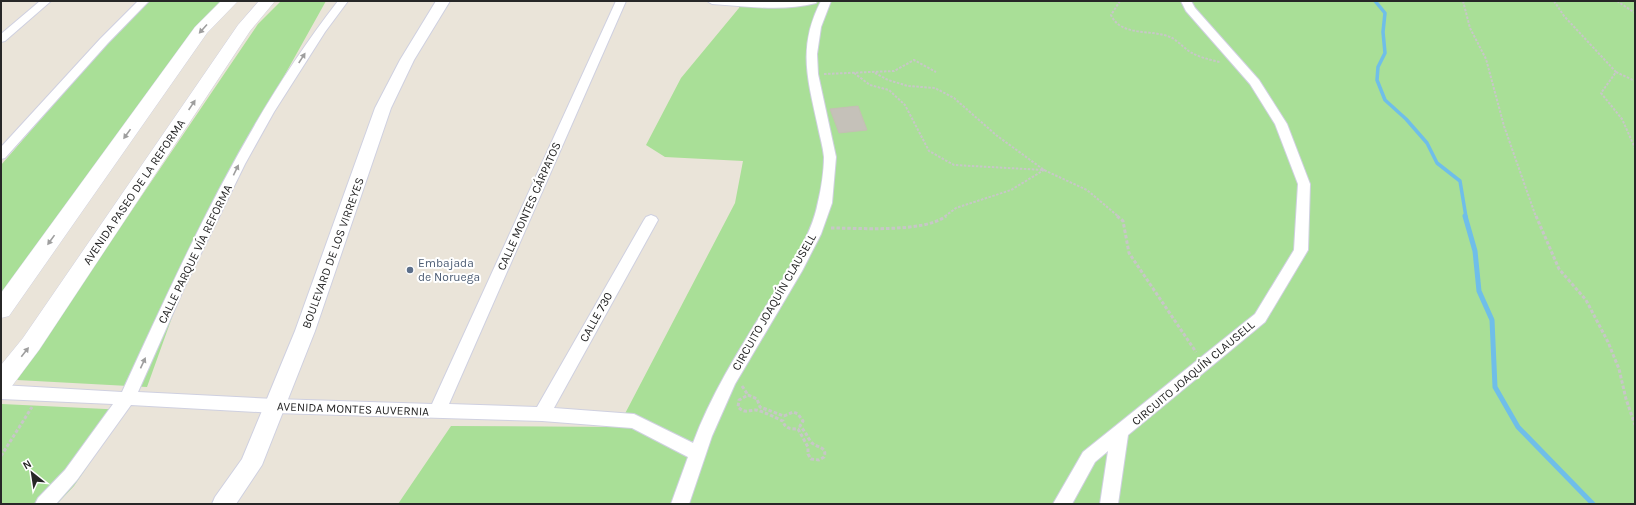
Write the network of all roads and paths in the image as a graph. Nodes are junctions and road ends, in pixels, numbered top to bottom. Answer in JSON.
{"nodes":[{"id":1,"x":46,"y":1,"type":"edge"},
{"id":2,"x":144,"y":1,"type":"edge"},
{"id":3,"x":230,"y":1,"type":"edge"},
{"id":4,"x":267,"y":1,"type":"edge"},
{"id":5,"x":343,"y":1,"type":"edge"},
{"id":6,"x":443,"y":1,"type":"edge"},
{"id":7,"x":621,"y":1,"type":"edge"},
{"id":8,"x":712,"y":1,"type":"edge"},
{"id":9,"x":812,"y":1,"type":"edge"},
{"id":10,"x":826,"y":1,"type":"edge"},
{"id":11,"x":1120,"y":1,"type":"edge"},
{"id":12,"x":1186,"y":1,"type":"edge"},
{"id":13,"x":1462,"y":1,"type":"edge"},
{"id":14,"x":1554,"y":1,"type":"edge"},
{"id":15,"x":1617,"y":1,"type":"edge"},
{"id":16,"x":1635,"y":13,"type":"edge"},
{"id":17,"x":1,"y":39,"type":"edge"},
{"id":18,"x":1241,"y":66,"type":"junction"},
{"id":19,"x":936,"y":72,"type":"dead end"},
{"id":20,"x":1616,"y":72,"type":"junction"},
{"id":21,"x":854,"y":73,"type":"junction"},
{"id":22,"x":874,"y":73,"type":"junction"},
{"id":23,"x":812,"y":74,"type":"junction"},
{"id":24,"x":1635,"y":81,"type":"edge"},
{"id":25,"x":1635,"y":148,"type":"edge"},
{"id":26,"x":1,"y":155,"type":"edge"},
{"id":27,"x":1044,"y":170,"type":"junction"},
{"id":28,"x":651,"y":220,"type":"dead end"},
{"id":29,"x":816,"y":228,"type":"junction"},
{"id":30,"x":1,"y":310,"type":"edge"},
{"id":31,"x":1204,"y":364,"type":"junction"},
{"id":32,"x":1,"y":383,"type":"edge"},
{"id":33,"x":1,"y":392,"type":"edge"},
{"id":34,"x":42,"y":394,"type":"junction"},
{"id":35,"x":127,"y":398,"type":"junction"},
{"id":36,"x":275,"y":406,"type":"junction"},
{"id":37,"x":437,"y":412,"type":"junction"},
{"id":38,"x":542,"y":414,"type":"junction"},
{"id":39,"x":783,"y":421,"type":"joint"},
{"id":40,"x":1635,"y":425,"type":"edge"},
{"id":41,"x":1120,"y":433,"type":"junction"},
{"id":42,"x":698,"y":454,"type":"junction"},
{"id":43,"x":1,"y":456,"type":"edge"},
{"id":44,"x":44,"y":504,"type":"edge"},
{"id":45,"x":223,"y":504,"type":"edge"},
{"id":46,"x":680,"y":504,"type":"edge"},
{"id":47,"x":1062,"y":504,"type":"edge"},
{"id":48,"x":1109,"y":504,"type":"edge"}],
"edges":[{"from":1,"to":17,"type":"street"},
{"from":2,"to":26,"type":"street"},
{"from":3,"to":30,"type":"main road","one_way":true},
{"from":32,"to":4,"type":"main road","name":"AVENIDA PASEO DE LA REFORMA","one_way":true},
{"from":35,"to":5,"type":"street","name":"CALLE PARQUE VÍA REFORMA","one_way":true},
{"from":6,"to":36,"type":"street","name":"BOULEVARD DE LOS VIRREYES"},
{"from":7,"to":37,"type":"street","name":"CALLE MONTES CÁRPATOS"},
{"from":8,"to":9,"type":"street"},
{"from":10,"to":23,"type":"street","name":"CIRCUITO JOAQUÍN CLAUSELL"},
{"from":11,"to":18,"type":"path"},
{"from":12,"to":18,"type":"street","name":"CIRCUITO JOAQUÍN CLAUSELL"},
{"from":13,"to":40,"type":"path"},
{"from":14,"to":20,"type":"path"},
{"from":15,"to":16,"type":"path"},
{"from":18,"to":31,"type":"street","name":"CIRCUITO JOAQUÍN CLAUSELL"},
{"from":19,"to":22,"type":"path"},
{"from":20,"to":24,"type":"path"},
{"from":20,"to":25,"type":"path"},
{"from":21,"to":22,"type":"path"},
{"from":21,"to":23,"type":"path"},
{"from":21,"to":27,"type":"path"},
{"from":22,"to":27,"type":"path"},
{"from":23,"to":29,"type":"street","name":"CIRCUITO JOAQUÍN CLAUSELL"},
{"from":27,"to":29,"type":"path"},
{"from":27,"to":31,"type":"path"},
{"from":28,"to":38,"type":"street","name":"CALLE 730"},
{"from":29,"to":42,"type":"street","name":"CIRCUITO JOAQUÍN CLAUSELL"},
{"from":31,"to":41,"type":"street","name":"CIRCUITO JOAQUÍN CLAUSELL"},
{"from":33,"to":34,"type":"street","name":"AVENIDA MONTES AUVERNIA"},
{"from":34,"to":35,"type":"street","name":"AVENIDA MONTES AUVERNIA"},
{"from":34,"to":43,"type":"path"},
{"from":35,"to":36,"type":"street","name":"AVENIDA MONTES AUVERNIA"},
{"from":35,"to":44,"type":"street","name":"CALLE PARQUE VÍA REFORMA"},
{"from":36,"to":37,"type":"street","name":"AVENIDA MONTES AUVERNIA"},
{"from":36,"to":45,"type":"street","name":"BOULEVARD DE LOS VIRREYES"},
{"from":37,"to":38,"type":"street","name":"AVENIDA MONTES AUVERNIA"},
{"from":38,"to":42,"type":"street","name":"AVENIDA MONTES AUVERNIA"},
{"from":39,"to":39,"type":"path"},
{"from":41,"to":47,"type":"street","name":"CIRCUITO JOAQUÍN CLAUSELL"},
{"from":41,"to":48,"type":"street"},
{"from":42,"to":46,"type":"street","name":"CIRCUITO JOAQUÍN CLAUSELL"}]}
